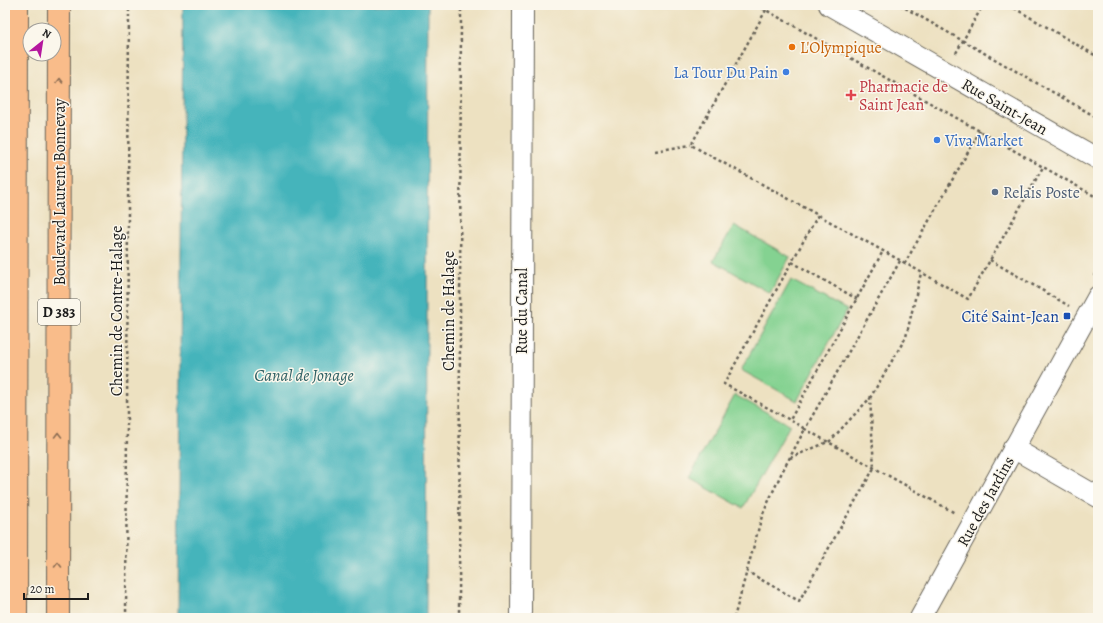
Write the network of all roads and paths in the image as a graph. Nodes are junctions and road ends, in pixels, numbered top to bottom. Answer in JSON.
{"nodes":[{"id":1,"x":17,"y":5,"type":"edge"},
{"id":2,"x":59,"y":5,"type":"edge"},
{"id":3,"x":129,"y":5,"type":"edge"},
{"id":4,"x":461,"y":5,"type":"edge"},
{"id":5,"x":523,"y":5,"type":"edge"},
{"id":6,"x":757,"y":5,"type":"edge"},
{"id":7,"x":829,"y":5,"type":"edge"},
{"id":8,"x":900,"y":5,"type":"edge"},
{"id":9,"x":983,"y":5,"type":"edge"},
{"id":10,"x":1009,"y":5,"type":"edge"},
{"id":11,"x":766,"y":10,"type":"junction"},
{"id":12,"x":963,"y":41,"type":"junction"},
{"id":13,"x":1098,"y":56,"type":"edge"},
{"id":14,"x":946,"y":71,"type":"junction"},
{"id":15,"x":1098,"y":118,"type":"edge"},
{"id":16,"x":980,"y":131,"type":"junction"},
{"id":17,"x":691,"y":145,"type":"junction"},
{"id":18,"x":655,"y":152,"type":"dead end"},
{"id":19,"x":1098,"y":159,"type":"edge"},
{"id":20,"x":1043,"y":167,"type":"junction"},
{"id":21,"x":1098,"y":198,"type":"edge"},
{"id":22,"x":818,"y":215,"type":"junction"},
{"id":23,"x":883,"y":251,"type":"junction"},
{"id":24,"x":990,"y":260,"type":"junction"},
{"id":25,"x":900,"y":261,"type":"junction"},
{"id":26,"x":792,"y":262,"type":"junction"},
{"id":27,"x":904,"y":263,"type":"junction"},
{"id":28,"x":921,"y":273,"type":"junction"},
{"id":29,"x":1098,"y":296,"type":"edge"},
{"id":30,"x":857,"y":298,"type":"junction"},
{"id":31,"x":1075,"y":310,"type":"dead end"},
{"id":32,"x":870,"y":398,"type":"junction"},
{"id":33,"x":790,"y":420,"type":"junction"},
{"id":34,"x":805,"y":429,"type":"junction"},
{"id":35,"x":830,"y":441,"type":"junction"},
{"id":36,"x":1014,"y":448,"type":"junction"},
{"id":37,"x":790,"y":458,"type":"junction"},
{"id":38,"x":874,"y":468,"type":"junction"},
{"id":39,"x":1098,"y":497,"type":"edge"},
{"id":40,"x":959,"y":515,"type":"dead end"},
{"id":41,"x":746,"y":571,"type":"junction"},
{"id":42,"x":16,"y":618,"type":"edge"},
{"id":43,"x":58,"y":618,"type":"edge"},
{"id":44,"x":126,"y":618,"type":"edge"},
{"id":45,"x":459,"y":618,"type":"edge"},
{"id":46,"x":521,"y":618,"type":"edge"},
{"id":47,"x":734,"y":618,"type":"edge"},
{"id":48,"x":920,"y":618,"type":"edge"}],
"edges":[{"from":1,"to":42,"type":"highway","number":"D 383"},
{"from":43,"to":2,"type":"highway","name":"Boulevard Laurent Bonnevay","number":"D 383","one_way":true},
{"from":3,"to":44,"type":"path","name":"Chemin de Contre-Halage"},
{"from":4,"to":45,"type":"path","name":"Chemin de Halage"},
{"from":5,"to":46,"type":"street","name":"Rue du Canal"},
{"from":6,"to":11,"type":"path"},
{"from":7,"to":14,"type":"street","name":"Rue Saint-Jean"},
{"from":8,"to":12,"type":"path"},
{"from":9,"to":12,"type":"path"},
{"from":10,"to":13,"type":"path"},
{"from":11,"to":16,"type":"path"},
{"from":11,"to":17,"type":"path"},
{"from":12,"to":14,"type":"path"},
{"from":12,"to":15,"type":"path"},
{"from":14,"to":19,"type":"street","name":"Rue Saint-Jean"},
{"from":16,"to":20,"type":"path"},
{"from":16,"to":27,"type":"path"},
{"from":17,"to":18,"type":"path"},
{"from":17,"to":22,"type":"path"},
{"from":20,"to":21,"type":"path"},
{"from":20,"to":24,"type":"path"},
{"from":22,"to":23,"type":"path"},
{"from":22,"to":26,"type":"path"},
{"from":23,"to":25,"type":"path"},
{"from":23,"to":30,"type":"path"},
{"from":24,"to":28,"type":"path"},
{"from":24,"to":31,"type":"path"},
{"from":25,"to":27,"type":"path"},
{"from":25,"to":34,"type":"path"},
{"from":26,"to":30,"type":"path"},
{"from":26,"to":33,"type":"path"},
{"from":27,"to":28,"type":"path"},
{"from":28,"to":32,"type":"path"},
{"from":29,"to":36,"type":"street"},
{"from":30,"to":33,"type":"path"},
{"from":32,"to":35,"type":"path"},
{"from":32,"to":38,"type":"path"},
{"from":33,"to":34,"type":"path"},
{"from":34,"to":35,"type":"path"},
{"from":34,"to":37,"type":"path"},
{"from":35,"to":37,"type":"path"},
{"from":35,"to":38,"type":"path"},
{"from":36,"to":39,"type":"street","name":"Rue des Jardins"},
{"from":36,"to":48,"type":"street","name":"Rue des Jardins"},
{"from":37,"to":41,"type":"path"},
{"from":38,"to":40,"type":"path"},
{"from":38,"to":41,"type":"path"},
{"from":41,"to":47,"type":"path"}]}
